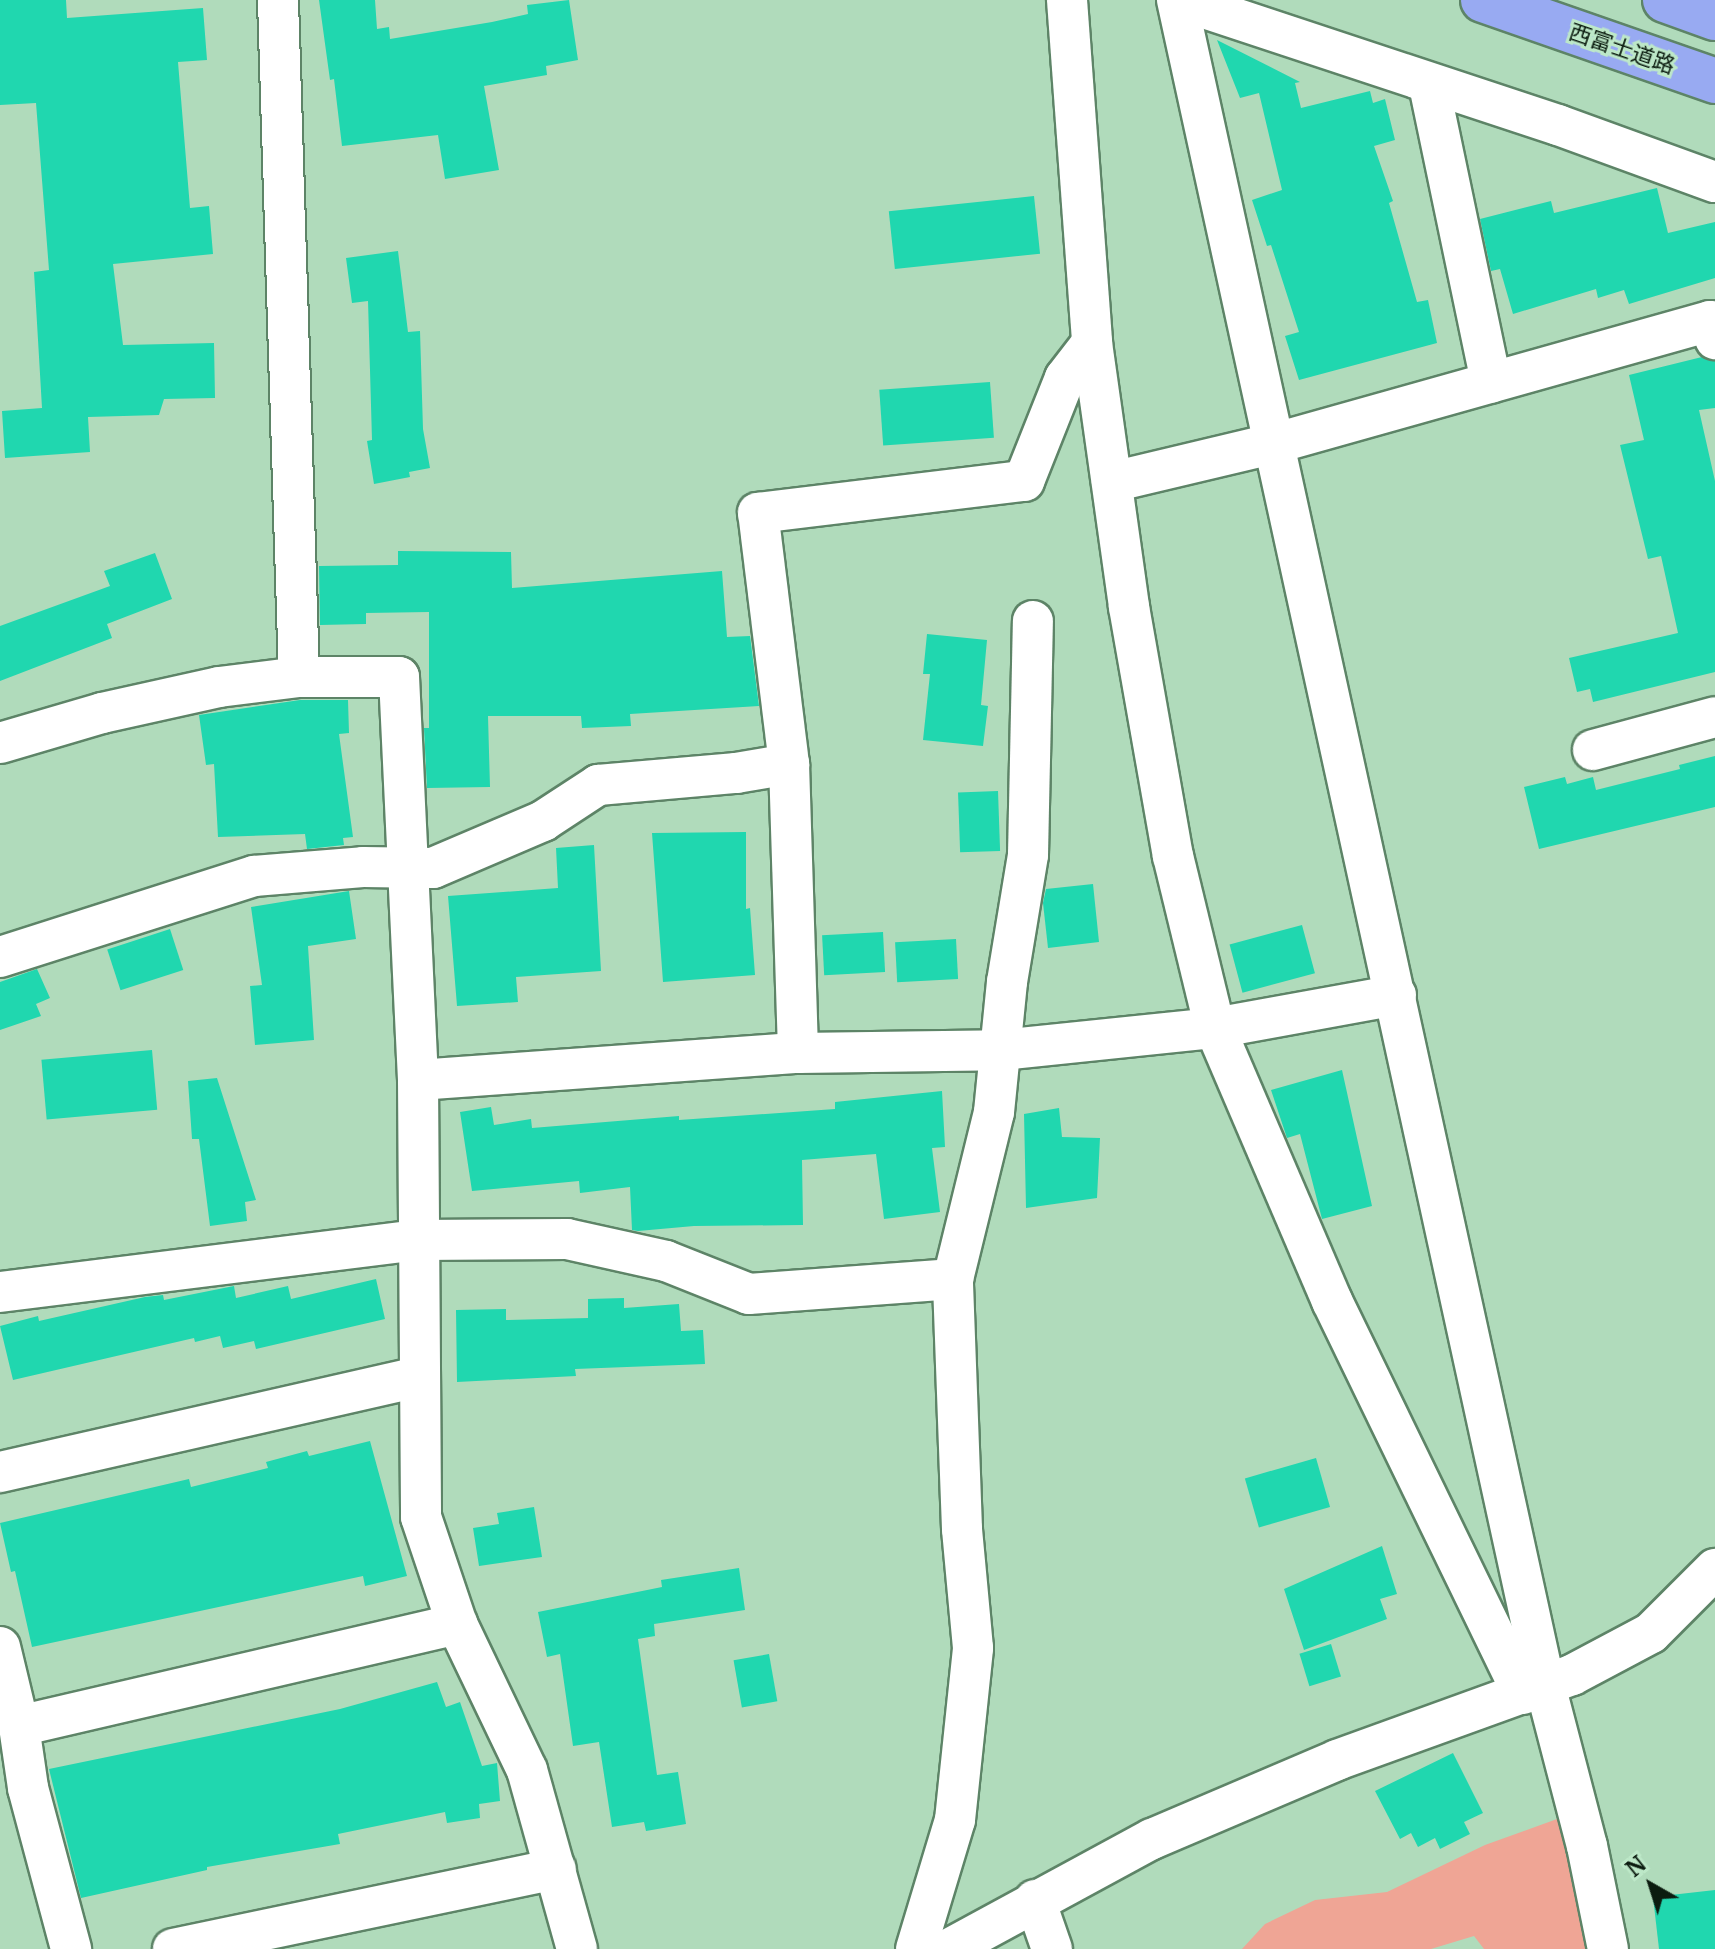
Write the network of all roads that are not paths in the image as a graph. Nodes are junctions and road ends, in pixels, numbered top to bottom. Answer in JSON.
{"nodes":[{"id":1,"x":278,"y":0,"type":"edge"},
{"id":2,"x":1067,"y":0,"type":"edge"},
{"id":3,"x":1178,"y":0,"type":"edge"},
{"id":4,"x":1483,"y":0,"type":"edge"},
{"id":5,"x":1665,"y":0,"type":"edge"},
{"id":6,"x":1715,"y":18,"type":"edge"},
{"id":7,"x":1715,"y":81,"type":"edge"},
{"id":8,"x":1429,"y":85,"type":"junction"},
{"id":9,"x":1715,"y":182,"type":"edge"},
{"id":10,"x":1715,"y":339,"type":"edge"},
{"id":11,"x":1092,"y":343,"type":"junction"},
{"id":12,"x":1491,"y":383,"type":"junction"},
{"id":13,"x":1276,"y":443,"type":"junction"},
{"id":14,"x":1112,"y":482,"type":"junction"},
{"id":15,"x":1033,"y":621,"type":"dead end"},
{"id":16,"x":299,"y":677,"type":"junction"},
{"id":17,"x":1715,"y":717,"type":"edge"},
{"id":18,"x":0,"y":743,"type":"edge"},
{"id":19,"x":1593,"y":750,"type":"dead end"},
{"id":20,"x":789,"y":764,"type":"junction"},
{"id":21,"x":407,"y":868,"type":"junction"},
{"id":22,"x":0,"y":957,"type":"edge"},
{"id":23,"x":1396,"y":995,"type":"junction"},
{"id":24,"x":1215,"y":1028,"type":"junction"},
{"id":25,"x":1001,"y":1050,"type":"junction"},
{"id":26,"x":798,"y":1053,"type":"junction"},
{"id":27,"x":418,"y":1080,"type":"junction"},
{"id":28,"x":419,"y":1240,"type":"junction"},
{"id":29,"x":953,"y":1279,"type":"junction"},
{"id":30,"x":0,"y":1292,"type":"edge"},
{"id":31,"x":418,"y":1377,"type":"junction"},
{"id":32,"x":0,"y":1472,"type":"edge"},
{"id":33,"x":1715,"y":1569,"type":"edge"},
{"id":34,"x":457,"y":1624,"type":"junction"},
{"id":35,"x":0,"y":1647,"type":"edge"},
{"id":36,"x":1534,"y":1689,"type":"junction"},
{"id":37,"x":19,"y":1726,"type":"junction"},
{"id":38,"x":556,"y":1869,"type":"junction"},
{"id":39,"x":1035,"y":1900,"type":"junction"},
{"id":40,"x":71,"y":1949,"type":"edge"},
{"id":41,"x":173,"y":1949,"type":"edge"},
{"id":42,"x":577,"y":1949,"type":"edge"},
{"id":43,"x":916,"y":1949,"type":"edge"},
{"id":44,"x":949,"y":1949,"type":"edge"},
{"id":45,"x":1052,"y":1949,"type":"edge"},
{"id":46,"x":1608,"y":1949,"type":"edge"}],
"edges":[{"from":1,"to":16,"type":"street"},
{"from":2,"to":11,"type":"street"},
{"from":3,"to":8,"type":"street"},
{"from":3,"to":13,"type":"street"},
{"from":4,"to":7,"type":"highway","name":"西富士道路"},
{"from":5,"to":6,"type":"highway"},
{"from":8,"to":9,"type":"street"},
{"from":8,"to":12,"type":"street"},
{"from":10,"to":12,"type":"street"},
{"from":11,"to":14,"type":"street"},
{"from":11,"to":20,"type":"street"},
{"from":12,"to":13,"type":"street"},
{"from":13,"to":14,"type":"street"},
{"from":13,"to":23,"type":"street"},
{"from":14,"to":24,"type":"street"},
{"from":15,"to":25,"type":"street"},
{"from":16,"to":18,"type":"street"},
{"from":16,"to":21,"type":"street"},
{"from":17,"to":19,"type":"street"},
{"from":20,"to":21,"type":"street"},
{"from":20,"to":26,"type":"street"},
{"from":21,"to":22,"type":"street"},
{"from":21,"to":27,"type":"street"},
{"from":23,"to":24,"type":"street"},
{"from":23,"to":36,"type":"street"},
{"from":24,"to":25,"type":"street"},
{"from":24,"to":36,"type":"street"},
{"from":25,"to":26,"type":"street"},
{"from":25,"to":29,"type":"street"},
{"from":26,"to":27,"type":"street"},
{"from":27,"to":28,"type":"street"},
{"from":28,"to":29,"type":"street"},
{"from":28,"to":30,"type":"street"},
{"from":28,"to":31,"type":"street"},
{"from":29,"to":43,"type":"street"},
{"from":31,"to":32,"type":"street"},
{"from":31,"to":34,"type":"street"},
{"from":33,"to":36,"type":"street"},
{"from":34,"to":37,"type":"street"},
{"from":34,"to":38,"type":"street"},
{"from":35,"to":37,"type":"street"},
{"from":36,"to":39,"type":"street"},
{"from":36,"to":46,"type":"street"},
{"from":37,"to":40,"type":"street"},
{"from":38,"to":41,"type":"street"},
{"from":38,"to":42,"type":"street"},
{"from":39,"to":44,"type":"street"},
{"from":39,"to":45,"type":"street"}]}
